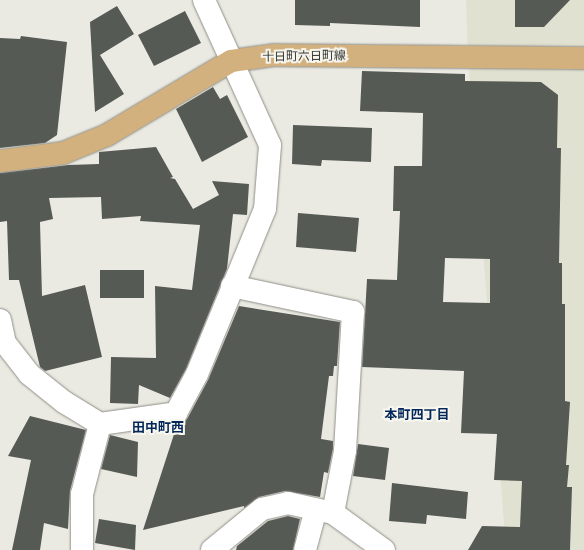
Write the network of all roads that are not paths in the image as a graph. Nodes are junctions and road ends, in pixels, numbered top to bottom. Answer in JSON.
{"nodes":[{"id":1,"x":204,"y":0,"type":"edge"},
{"id":2,"x":584,"y":58,"type":"edge"},
{"id":3,"x":231,"y":61,"type":"junction"},
{"id":4,"x":0,"y":161,"type":"edge"},
{"id":5,"x":232,"y":286,"type":"junction"},
{"id":6,"x":0,"y":320,"type":"edge"},
{"id":7,"x":100,"y":424,"type":"junction"},
{"id":8,"x":324,"y":511,"type":"junction"},
{"id":9,"x":82,"y":550,"type":"edge"},
{"id":10,"x":212,"y":550,"type":"edge"},
{"id":11,"x":305,"y":550,"type":"edge"},
{"id":12,"x":384,"y":550,"type":"edge"}],
"edges":[{"from":1,"to":3,"type":"lane"},
{"from":2,"to":3,"type":"main road","name":"十日町六日町線"},
{"from":3,"to":4,"type":"main road","name":"十日町六日町線"},
{"from":3,"to":5,"type":"lane"},
{"from":5,"to":7,"type":"lane"},
{"from":5,"to":8,"type":"lane"},
{"from":6,"to":7,"type":"lane"},
{"from":7,"to":9,"type":"lane"},
{"from":8,"to":10,"type":"lane"},
{"from":8,"to":11,"type":"lane"},
{"from":8,"to":12,"type":"lane"}]}
